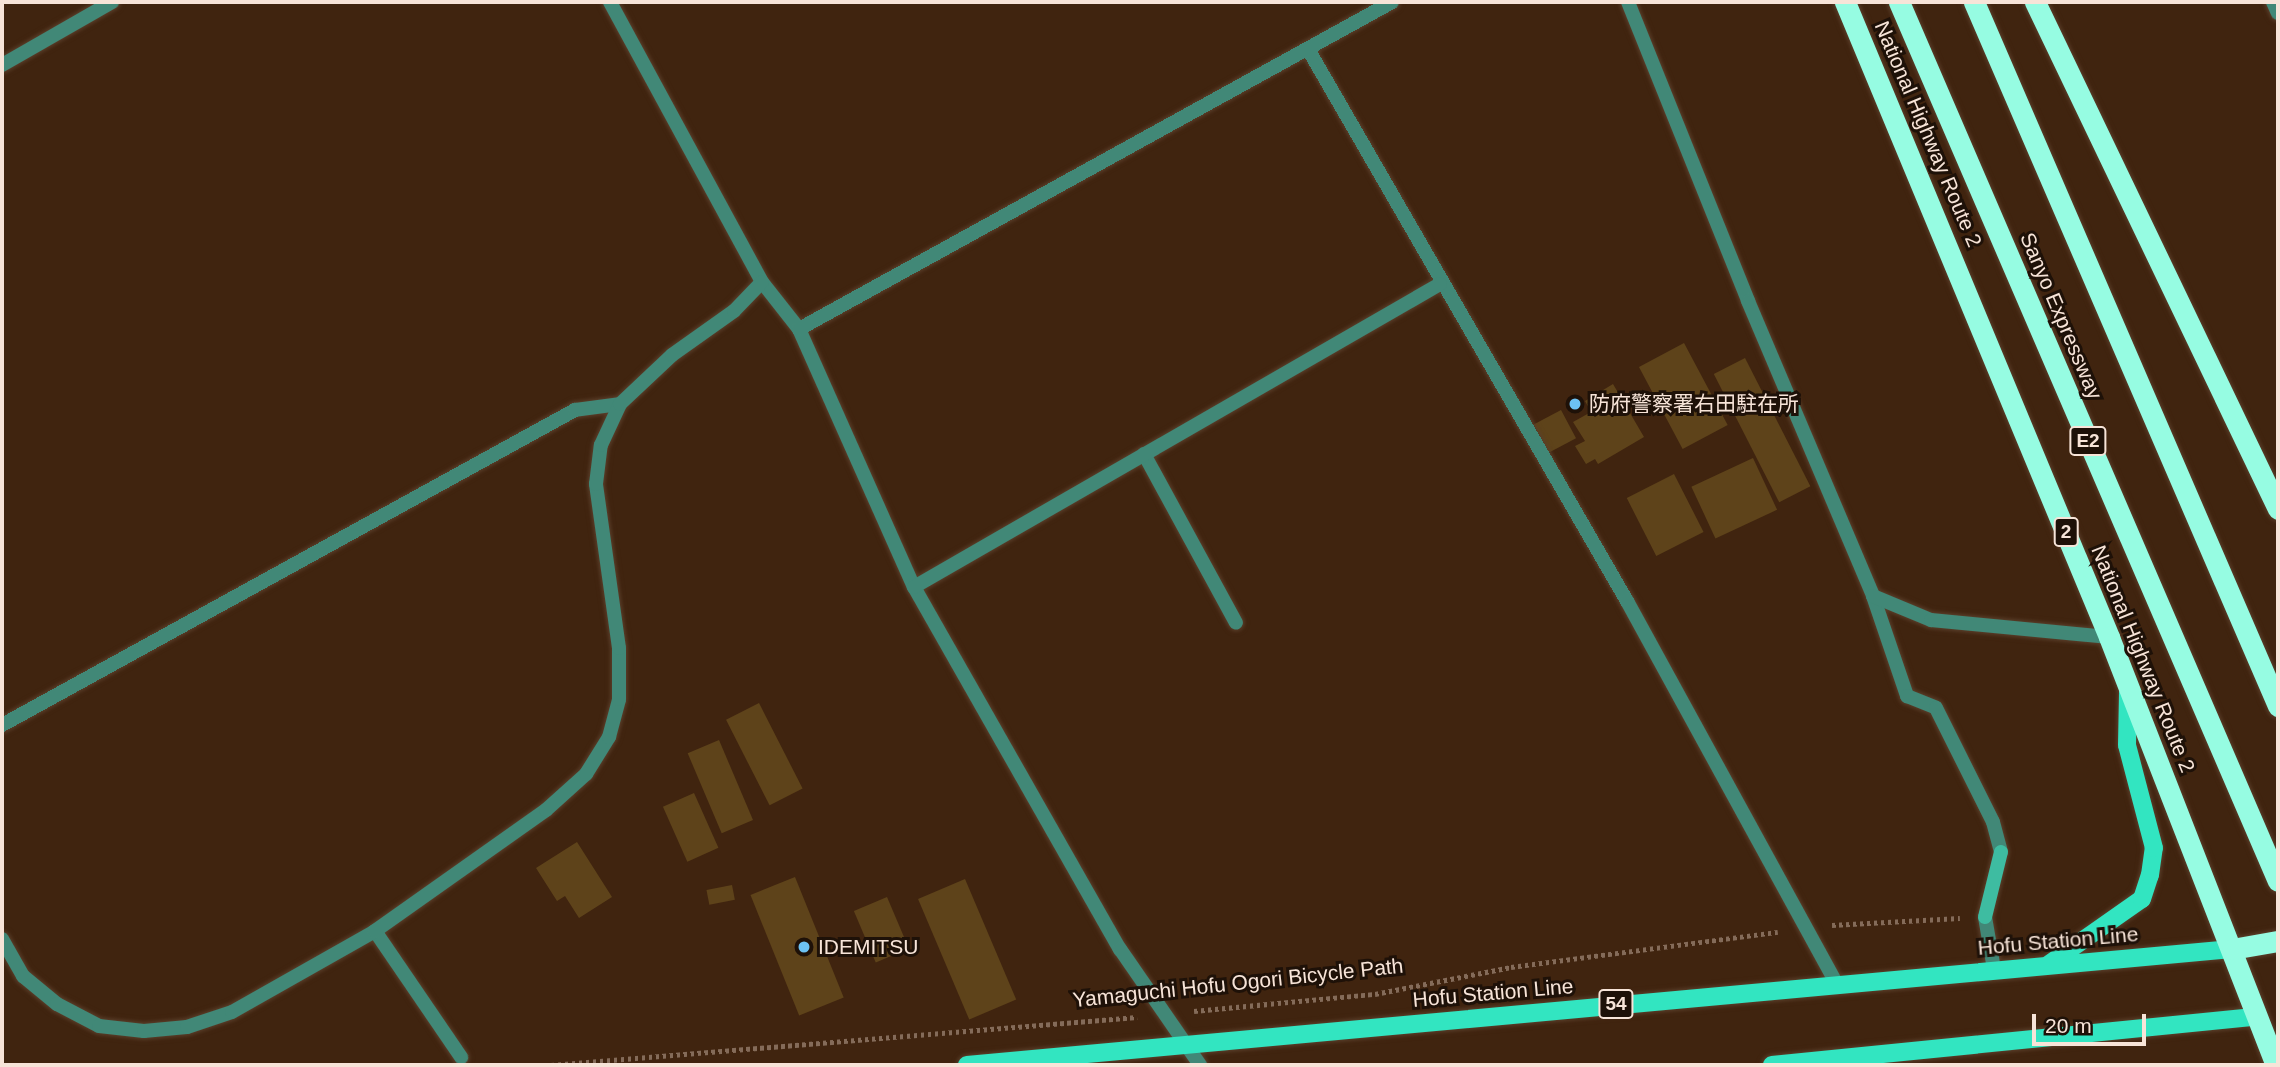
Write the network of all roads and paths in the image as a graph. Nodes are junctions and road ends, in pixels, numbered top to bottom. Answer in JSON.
{"nodes":[{"id":1,"x":112,"y":2,"type":"edge"},
{"id":2,"x":610,"y":2,"type":"edge"},
{"id":3,"x":1392,"y":2,"type":"edge"},
{"id":4,"x":1628,"y":2,"type":"edge"},
{"id":5,"x":1845,"y":2,"type":"edge"},
{"id":6,"x":1899,"y":2,"type":"edge"},
{"id":7,"x":1974,"y":2,"type":"edge"},
{"id":8,"x":2035,"y":2,"type":"edge"},
{"id":9,"x":2273,"y":2,"type":"edge"},
{"id":10,"x":2278,"y":13,"type":"edge"},
{"id":11,"x":1308,"y":49,"type":"junction"},
{"id":12,"x":2,"y":65,"type":"edge"},
{"id":13,"x":762,"y":282,"type":"junction"},
{"id":14,"x":1440,"y":284,"type":"junction"},
{"id":15,"x":799,"y":329,"type":"junction"},
{"id":16,"x":620,"y":404,"type":"junction"},
{"id":17,"x":1144,"y":454,"type":"junction"},
{"id":18,"x":2277,"y":504,"type":"edge"},
{"id":19,"x":914,"y":587,"type":"junction"},
{"id":20,"x":1873,"y":596,"type":"junction"},
{"id":21,"x":1236,"y":623,"type":"dead end"},
{"id":22,"x":2109,"y":637,"type":"junction"},
{"id":23,"x":2128,"y":687,"type":"junction"},
{"id":24,"x":2278,"y":706,"type":"edge"},
{"id":25,"x":2,"y":724,"type":"edge"},
{"id":26,"x":2001,"y":852,"type":"joint"},
{"id":27,"x":2278,"y":881,"type":"edge"},
{"id":28,"x":1985,"y":917,"type":"junction"},
{"id":29,"x":1806,"y":928,"type":"junction"},
{"id":30,"x":375,"y":931,"type":"junction"},
{"id":31,"x":2,"y":939,"type":"edge"},
{"id":32,"x":2278,"y":942,"type":"edge"},
{"id":33,"x":2232,"y":949,"type":"junction"},
{"id":34,"x":2046,"y":966,"type":"junction"},
{"id":35,"x":1994,"y":969,"type":"junction"},
{"id":36,"x":1836,"y":983,"type":"junction"},
{"id":37,"x":1165,"y":1014,"type":"junction"},
{"id":38,"x":2268,"y":1016,"type":"edge"},
{"id":39,"x":1187,"y":1045,"type":"junction"},
{"id":40,"x":461,"y":1057,"type":"dead end"},
{"id":41,"x":1891,"y":1059,"type":"edge"},
{"id":42,"x":551,"y":1065,"type":"edge"},
{"id":43,"x":967,"y":1065,"type":"edge"},
{"id":44,"x":1200,"y":1065,"type":"edge"},
{"id":45,"x":1772,"y":1065,"type":"edge"},
{"id":46,"x":2277,"y":1065,"type":"edge"}],
"edges":[{"from":1,"to":12,"type":"street"},
{"from":2,"to":13,"type":"street"},
{"from":3,"to":11,"type":"street"},
{"from":4,"to":20,"type":"street"},
{"from":5,"to":22,"type":"highway","name":"National Highway Route 2","number":"2"},
{"from":6,"to":27,"type":"highway","name":"Sanyo Expressway","number":"E2","bridge":true},
{"from":7,"to":24,"type":"highway","name":"Sanyo Expressway"},
{"from":8,"to":18,"type":"highway"},
{"from":9,"to":10,"type":"street"},
{"from":11,"to":14,"type":"street"},
{"from":11,"to":15,"type":"street"},
{"from":13,"to":15,"type":"street"},
{"from":13,"to":16,"type":"street"},
{"from":14,"to":17,"type":"street"},
{"from":14,"to":29,"type":"street"},
{"from":15,"to":19,"type":"street"},
{"from":16,"to":25,"type":"street"},
{"from":16,"to":30,"type":"street"},
{"from":17,"to":19,"type":"street"},
{"from":17,"to":21,"type":"street"},
{"from":19,"to":37,"type":"street"},
{"from":20,"to":22,"type":"street"},
{"from":20,"to":26,"type":"street"},
{"from":22,"to":23,"type":"highway","name":"National Highway Route 2","number":"2"},
{"from":23,"to":33,"type":"highway","name":"National Highway Route 2","number":"2"},
{"from":23,"to":34,"type":"main road"},
{"from":26,"to":28,"type":"main road"},
{"from":28,"to":29,"type":"path","name":"Yamaguchi Hofu Ogori Bicycle Path"},
{"from":28,"to":35,"type":"street"},
{"from":29,"to":36,"type":"street"},
{"from":29,"to":37,"type":"path","name":"Yamaguchi Hofu Ogori Bicycle Path"},
{"from":30,"to":31,"type":"street"},
{"from":30,"to":40,"type":"street"},
{"from":32,"to":33,"type":"highway"},
{"from":33,"to":34,"type":"main road","name":"Hofu Station Line","number":"54"},
{"from":33,"to":38,"type":"highway","name":"National Highway Route 2","number":"2"},
{"from":34,"to":35,"type":"main road","name":"Hofu Station Line","number":"54"},
{"from":35,"to":36,"type":"main road","name":"Hofu Station Line","number":"54"},
{"from":36,"to":39,"type":"main road","name":"Hofu Station Line","number":"54"},
{"from":37,"to":39,"type":"street"},
{"from":37,"to":42,"type":"path","name":"Yamaguchi Hofu Ogori Bicycle Path"},
{"from":38,"to":41,"type":"main road"},
{"from":38,"to":46,"type":"highway","name":"National Highway Route 2","number":"2"},
{"from":39,"to":43,"type":"main road","name":"Hofu Station Line","number":"54"},
{"from":39,"to":44,"type":"street"},
{"from":41,"to":45,"type":"main road"}]}
